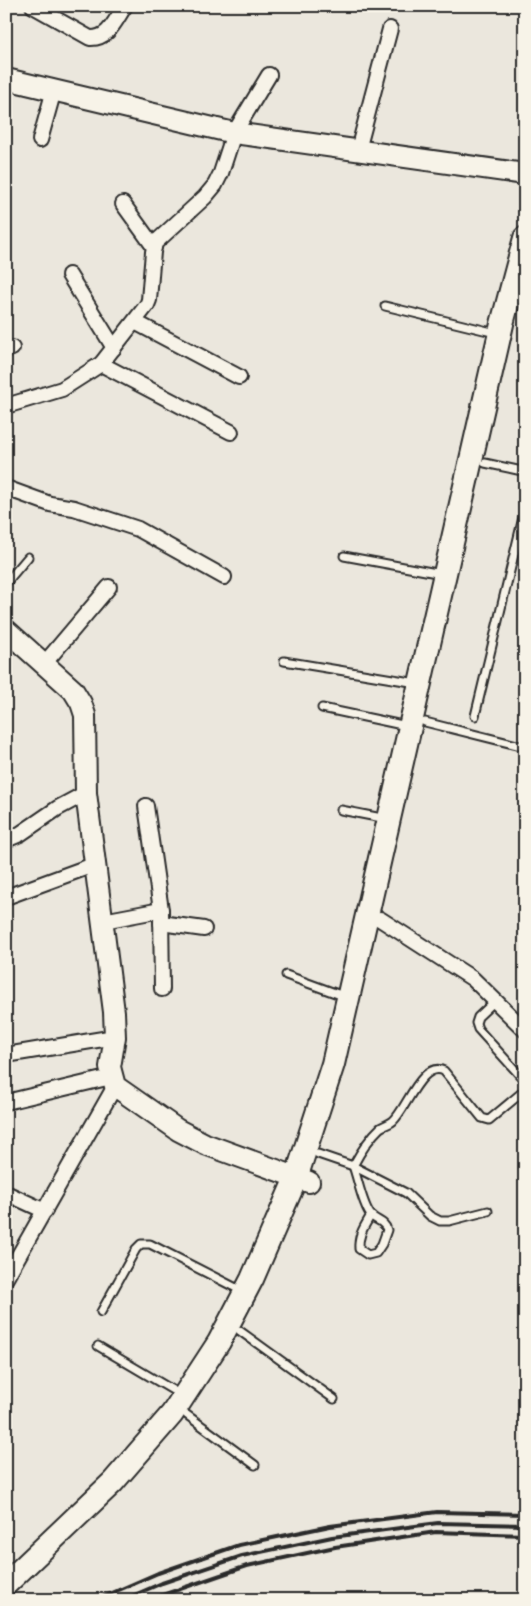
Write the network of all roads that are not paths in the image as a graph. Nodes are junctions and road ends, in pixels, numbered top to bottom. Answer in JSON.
{"nodes":[{"id":1,"x":32,"y":6,"type":"edge"},
{"id":2,"x":124,"y":6,"type":"edge"},
{"id":3,"x":390,"y":29,"type":"dead end"},
{"id":4,"x":269,"y":75,"type":"dead end"},
{"id":5,"x":6,"y":79,"type":"edge"},
{"id":6,"x":54,"y":90,"type":"junction"},
{"id":7,"x":234,"y":133,"type":"junction"},
{"id":8,"x":40,"y":140,"type":"dead end"},
{"id":9,"x":353,"y":150,"type":"junction"},
{"id":10,"x":525,"y":174,"type":"edge"},
{"id":11,"x":123,"y":204,"type":"dead end"},
{"id":12,"x":525,"y":238,"type":"edge"},
{"id":13,"x":154,"y":247,"type":"junction"},
{"id":14,"x":69,"y":276,"type":"dead end"},
{"id":15,"x":524,"y":298,"type":"edge"},
{"id":16,"x":385,"y":306,"type":"dead end"},
{"id":17,"x":135,"y":322,"type":"junction"},
{"id":18,"x":500,"y":334,"type":"junction"},
{"id":19,"x":114,"y":348,"type":"junction"},
{"id":20,"x":101,"y":364,"type":"junction"},
{"id":21,"x":239,"y":377,"type":"dead end"},
{"id":22,"x":6,"y":406,"type":"edge"},
{"id":23,"x":231,"y":432,"type":"dead end"},
{"id":24,"x":485,"y":463,"type":"junction"},
{"id":25,"x":525,"y":473,"type":"edge"},
{"id":26,"x":6,"y":488,"type":"edge"},
{"id":27,"x":525,"y":509,"type":"edge"},
{"id":28,"x":344,"y":556,"type":"dead end"},
{"id":29,"x":28,"y":557,"type":"dead end"},
{"id":30,"x":445,"y":575,"type":"junction"},
{"id":31,"x":224,"y":577,"type":"dead end"},
{"id":32,"x":6,"y":583,"type":"edge"},
{"id":33,"x":109,"y":587,"type":"dead end"},
{"id":34,"x":6,"y":630,"type":"edge"},
{"id":35,"x":284,"y":661,"type":"dead end"},
{"id":36,"x":44,"y":664,"type":"junction"},
{"id":37,"x":420,"y":683,"type":"junction"},
{"id":38,"x":322,"y":708,"type":"dead end"},
{"id":39,"x":475,"y":716,"type":"dead end"},
{"id":40,"x":418,"y":724,"type":"junction"},
{"id":41,"x":525,"y":747,"type":"edge"},
{"id":42,"x":86,"y":793,"type":"junction"},
{"id":43,"x":146,"y":806,"type":"dead end"},
{"id":44,"x":341,"y":810,"type":"dead end"},
{"id":45,"x":389,"y":820,"type":"junction"},
{"id":46,"x":6,"y":840,"type":"edge"},
{"id":47,"x":96,"y":864,"type":"junction"},
{"id":48,"x":6,"y":897,"type":"edge"},
{"id":49,"x":161,"y":917,"type":"junction"},
{"id":50,"x":380,"y":919,"type":"junction"},
{"id":51,"x":103,"y":921,"type":"junction"},
{"id":52,"x":204,"y":929,"type":"dead end"},
{"id":53,"x":286,"y":975,"type":"dead end"},
{"id":54,"x":162,"y":989,"type":"dead end"},
{"id":55,"x":348,"y":998,"type":"junction"},
{"id":56,"x":495,"y":1001,"type":"junction"},
{"id":57,"x":525,"y":1030,"type":"edge"},
{"id":58,"x":115,"y":1037,"type":"junction"},
{"id":59,"x":6,"y":1056,"type":"edge"},
{"id":60,"x":113,"y":1081,"type":"junction"},
{"id":61,"x":525,"y":1081,"type":"edge"},
{"id":62,"x":525,"y":1090,"type":"edge"},
{"id":63,"x":6,"y":1102,"type":"edge"},
{"id":64,"x":318,"y":1154,"type":"junction"},
{"id":65,"x":353,"y":1166,"type":"junction"},
{"id":66,"x":302,"y":1180,"type":"junction"},
{"id":67,"x":6,"y":1193,"type":"edge"},
{"id":68,"x":45,"y":1211,"type":"junction"},
{"id":69,"x":488,"y":1211,"type":"dead end"},
{"id":70,"x":371,"y":1215,"type":"junction"},
{"id":71,"x":6,"y":1278,"type":"edge"},
{"id":72,"x":245,"y":1292,"type":"junction"},
{"id":73,"x":101,"y":1312,"type":"dead end"},
{"id":74,"x":240,"y":1331,"type":"junction"},
{"id":75,"x":98,"y":1346,"type":"dead end"},
{"id":76,"x":334,"y":1399,"type":"dead end"},
{"id":77,"x":185,"y":1405,"type":"junction"},
{"id":78,"x":255,"y":1465,"type":"dead end"},
{"id":79,"x":6,"y":1584,"type":"edge"},
{"id":80,"x":9,"y":1600,"type":"edge"}],
"edges":[{"from":1,"to":2,"type":"street"},
{"from":3,"to":9,"type":"street"},
{"from":4,"to":7,"type":"street"},
{"from":5,"to":6,"type":"street"},
{"from":6,"to":7,"type":"street"},
{"from":6,"to":8,"type":"street"},
{"from":7,"to":9,"type":"street"},
{"from":7,"to":13,"type":"street"},
{"from":9,"to":10,"type":"street"},
{"from":11,"to":13,"type":"street"},
{"from":12,"to":18,"type":"main road"},
{"from":13,"to":17,"type":"street"},
{"from":14,"to":19,"type":"street"},
{"from":15,"to":24,"type":"main road"},
{"from":16,"to":18,"type":"lane"},
{"from":17,"to":19,"type":"street"},
{"from":17,"to":21,"type":"street"},
{"from":18,"to":30,"type":"main road"},
{"from":19,"to":20,"type":"street"},
{"from":20,"to":22,"type":"street"},
{"from":20,"to":23,"type":"street"},
{"from":24,"to":25,"type":"lane"},
{"from":24,"to":40,"type":"main road"},
{"from":26,"to":31,"type":"street"},
{"from":27,"to":39,"type":"lane"},
{"from":28,"to":30,"type":"lane"},
{"from":29,"to":32,"type":"lane"},
{"from":30,"to":37,"type":"main road"},
{"from":33,"to":36,"type":"street"},
{"from":34,"to":36,"type":"street"},
{"from":35,"to":37,"type":"lane"},
{"from":36,"to":42,"type":"street"},
{"from":37,"to":40,"type":"main road"},
{"from":38,"to":40,"type":"lane"},
{"from":40,"to":41,"type":"lane"},
{"from":40,"to":45,"type":"main road"},
{"from":40,"to":50,"type":"main road"},
{"from":42,"to":46,"type":"street"},
{"from":42,"to":47,"type":"street"},
{"from":43,"to":49,"type":"street"},
{"from":44,"to":45,"type":"lane"},
{"from":45,"to":55,"type":"main road"},
{"from":47,"to":48,"type":"street"},
{"from":47,"to":51,"type":"street"},
{"from":49,"to":51,"type":"street"},
{"from":49,"to":52,"type":"street"},
{"from":49,"to":54,"type":"street"},
{"from":50,"to":56,"type":"street"},
{"from":50,"to":64,"type":"main road"},
{"from":51,"to":58,"type":"street"},
{"from":53,"to":55,"type":"lane"},
{"from":55,"to":66,"type":"main road"},
{"from":56,"to":57,"type":"street"},
{"from":56,"to":61,"type":"lane"},
{"from":58,"to":59,"type":"street"},
{"from":58,"to":60,"type":"street"},
{"from":60,"to":63,"type":"street"},
{"from":60,"to":66,"type":"street"},
{"from":60,"to":68,"type":"street"},
{"from":62,"to":65,"type":"lane"},
{"from":64,"to":65,"type":"lane"},
{"from":64,"to":66,"type":"main road"},
{"from":65,"to":69,"type":"lane"},
{"from":65,"to":70,"type":"lane"},
{"from":66,"to":72,"type":"main road"},
{"from":66,"to":74,"type":"main road"},
{"from":67,"to":68,"type":"street"},
{"from":68,"to":71,"type":"street"},
{"from":70,"to":70,"type":"lane"},
{"from":72,"to":73,"type":"lane"},
{"from":72,"to":77,"type":"main road"},
{"from":74,"to":76,"type":"lane"},
{"from":74,"to":77,"type":"main road"},
{"from":75,"to":77,"type":"lane"},
{"from":77,"to":78,"type":"lane"},
{"from":77,"to":79,"type":"main road"},
{"from":77,"to":80,"type":"main road"}]}
